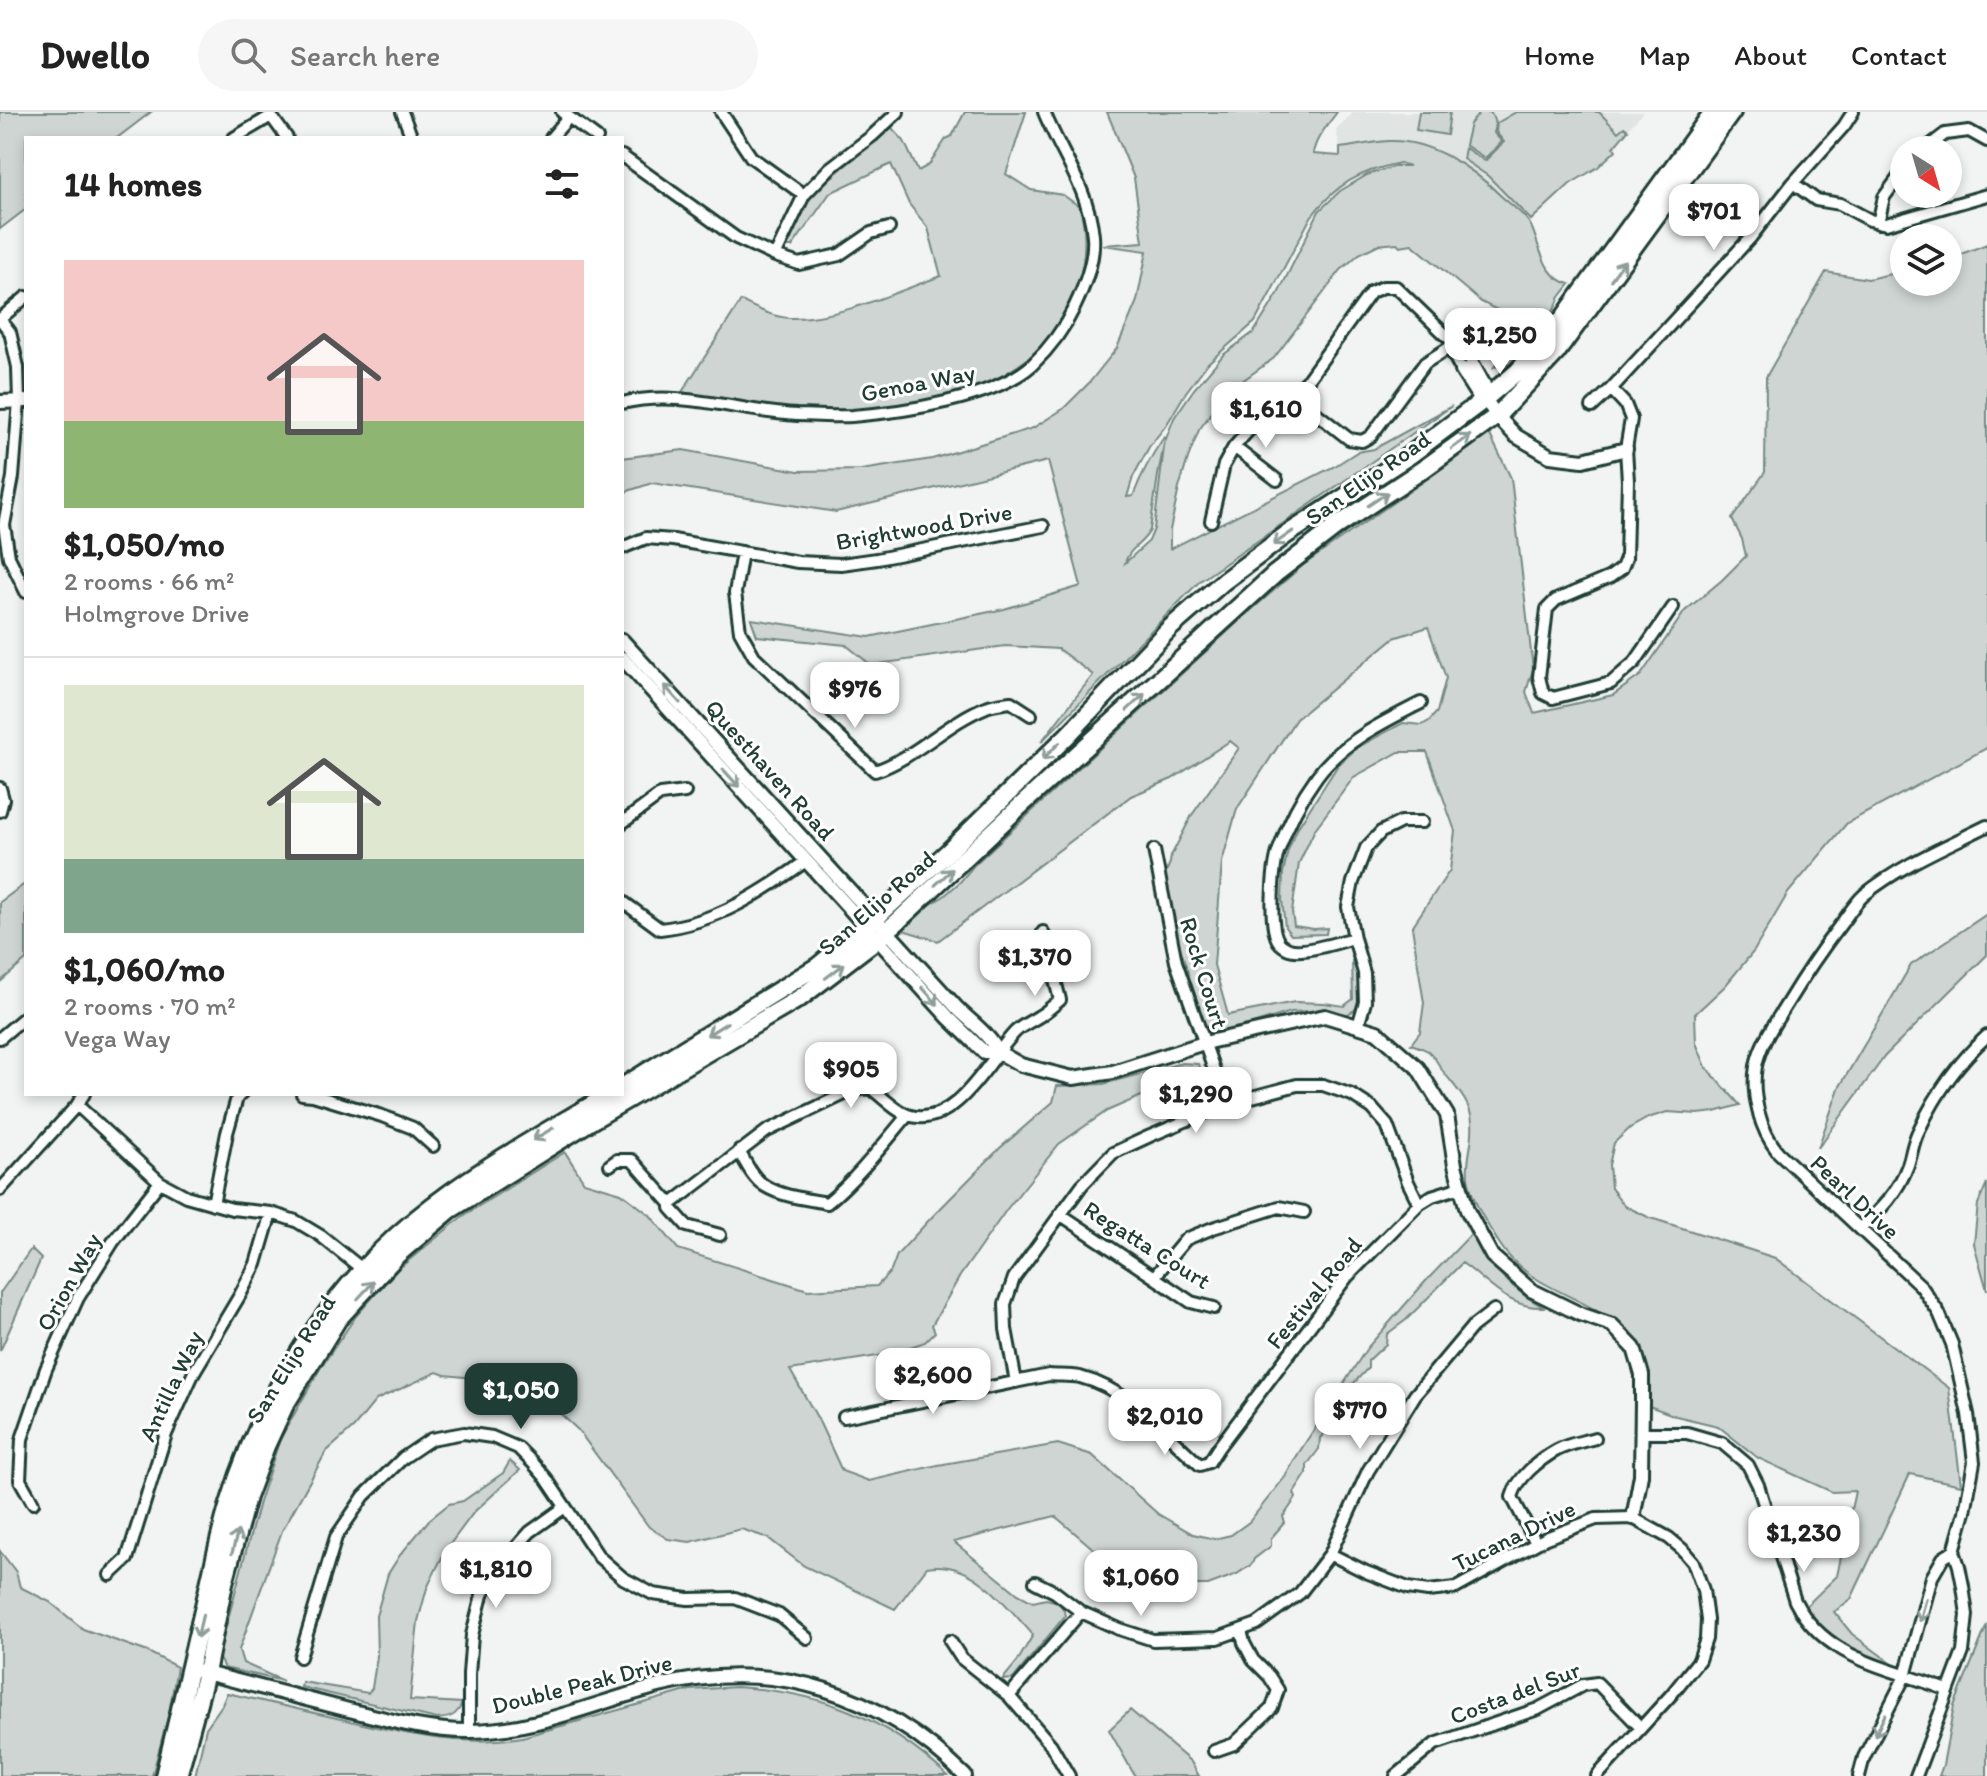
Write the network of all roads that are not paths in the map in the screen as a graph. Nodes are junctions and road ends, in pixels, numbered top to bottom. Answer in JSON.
{"nodes":[{"id":1,"x":402,"y":112,"type":"edge"},
{"id":2,"x":721,"y":112,"type":"edge"},
{"id":3,"x":898,"y":112,"type":"edge"},
{"id":4,"x":1044,"y":112,"type":"edge"},
{"id":5,"x":1713,"y":112,"type":"edge"},
{"id":6,"x":1732,"y":112,"type":"edge"},
{"id":7,"x":1853,"y":112,"type":"edge"},
{"id":8,"x":566,"y":115,"type":"edge"},
{"id":9,"x":237,"y":136,"type":"edge"},
{"id":10,"x":286,"y":136,"type":"edge"},
{"id":11,"x":411,"y":136,"type":"edge"},
{"id":12,"x":552,"y":136,"type":"edge"},
{"id":13,"x":594,"y":136,"type":"edge"},
{"id":14,"x":1942,"y":136,"type":"edge"},
{"id":15,"x":1987,"y":141,"type":"edge"},
{"id":16,"x":624,"y":157,"type":"edge"},
{"id":17,"x":1793,"y":183,"type":"junction"},
{"id":18,"x":1890,"y":189,"type":"edge"},
{"id":19,"x":804,"y":195,"type":"junction"},
{"id":20,"x":1987,"y":195,"type":"edge"},
{"id":21,"x":1878,"y":223,"type":"junction"},
{"id":22,"x":889,"y":228,"type":"dead end"},
{"id":23,"x":775,"y":256,"type":"junction"},
{"id":24,"x":24,"y":299,"type":"edge"},
{"id":25,"x":1455,"y":344,"type":"junction"},
{"id":26,"x":1468,"y":368,"type":"joint"},
{"id":27,"x":1611,"y":389,"type":"junction"},
{"id":28,"x":1293,"y":395,"type":"junction"},
{"id":29,"x":1485,"y":399,"type":"junction"},
{"id":30,"x":22,"y":401,"type":"edge"},
{"id":31,"x":0,"y":402,"type":"edge"},
{"id":32,"x":624,"y":403,"type":"edge"},
{"id":33,"x":1592,"y":407,"type":"dead end"},
{"id":34,"x":1497,"y":416,"type":"junction"},
{"id":35,"x":1234,"y":447,"type":"junction"},
{"id":36,"x":1626,"y":449,"type":"junction"},
{"id":37,"x":1277,"y":480,"type":"dead end"},
{"id":38,"x":1211,"y":521,"type":"dead end"},
{"id":39,"x":1043,"y":526,"type":"dead end"},
{"id":40,"x":624,"y":547,"type":"edge"},
{"id":41,"x":742,"y":552,"type":"junction"},
{"id":42,"x":24,"y":588,"type":"edge"},
{"id":43,"x":1673,"y":607,"type":"dead end"},
{"id":44,"x":624,"y":642,"type":"edge"},
{"id":45,"x":624,"y":660,"type":"edge"},
{"id":46,"x":1421,"y":703,"type":"dead end"},
{"id":47,"x":1031,"y":715,"type":"dead end"},
{"id":48,"x":0,"y":788,"type":"edge"},
{"id":49,"x":685,"y":792,"type":"dead end"},
{"id":50,"x":1,"y":810,"type":"edge"},
{"id":51,"x":624,"y":822,"type":"edge"},
{"id":52,"x":1422,"y":822,"type":"dead end"},
{"id":53,"x":1987,"y":826,"type":"edge"},
{"id":54,"x":1154,"y":850,"type":"dead end"},
{"id":55,"x":806,"y":861,"type":"junction"},
{"id":56,"x":624,"y":902,"type":"edge"},
{"id":57,"x":876,"y":928,"type":"junction"},
{"id":58,"x":1043,"y":932,"type":"dead end"},
{"id":59,"x":1354,"y":938,"type":"junction"},
{"id":60,"x":24,"y":1018,"type":"edge"},
{"id":61,"x":1358,"y":1026,"type":"junction"},
{"id":62,"x":1987,"y":1036,"type":"edge"},
{"id":63,"x":0,"y":1038,"type":"edge"},
{"id":64,"x":1204,"y":1043,"type":"junction"},
{"id":65,"x":998,"y":1052,"type":"junction"},
{"id":66,"x":624,"y":1086,"type":"edge"},
{"id":67,"x":83,"y":1096,"type":"edge"},
{"id":68,"x":239,"y":1096,"type":"edge"},
{"id":69,"x":316,"y":1096,"type":"edge"},
{"id":70,"x":607,"y":1096,"type":"edge"},
{"id":71,"x":1226,"y":1104,"type":"junction"},
{"id":72,"x":77,"y":1105,"type":"junction"},
{"id":73,"x":907,"y":1116,"type":"junction"},
{"id":74,"x":433,"y":1146,"type":"dead end"},
{"id":75,"x":739,"y":1151,"type":"junction"},
{"id":76,"x":610,"y":1165,"type":"dead end"},
{"id":77,"x":160,"y":1182,"type":"junction"},
{"id":78,"x":1461,"y":1187,"type":"junction"},
{"id":79,"x":0,"y":1190,"type":"edge"},
{"id":80,"x":213,"y":1204,"type":"junction"},
{"id":81,"x":671,"y":1204,"type":"junction"},
{"id":82,"x":1419,"y":1204,"type":"junction"},
{"id":83,"x":1304,"y":1212,"type":"dead end"},
{"id":84,"x":271,"y":1213,"type":"junction"},
{"id":85,"x":1060,"y":1214,"type":"junction"},
{"id":86,"x":1860,"y":1228,"type":"junction"},
{"id":87,"x":720,"y":1235,"type":"dead end"},
{"id":88,"x":362,"y":1269,"type":"junction"},
{"id":89,"x":1154,"y":1277,"type":"junction"},
{"id":90,"x":1214,"y":1308,"type":"dead end"},
{"id":91,"x":1494,"y":1310,"type":"dead end"},
{"id":92,"x":1016,"y":1382,"type":"junction"},
{"id":93,"x":844,"y":1417,"type":"dead end"},
{"id":94,"x":1641,"y":1433,"type":"junction"},
{"id":95,"x":1595,"y":1438,"type":"dead end"},
{"id":96,"x":33,"y":1503,"type":"dead end"},
{"id":97,"x":565,"y":1507,"type":"junction"},
{"id":98,"x":1633,"y":1518,"type":"junction"},
{"id":99,"x":1536,"y":1543,"type":"junction"},
{"id":100,"x":1954,"y":1551,"type":"junction"},
{"id":101,"x":1330,"y":1554,"type":"junction"},
{"id":102,"x":110,"y":1575,"type":"dead end"},
{"id":103,"x":1035,"y":1582,"type":"dead end"},
{"id":104,"x":1081,"y":1612,"type":"junction"},
{"id":105,"x":1241,"y":1630,"type":"junction"},
{"id":106,"x":807,"y":1638,"type":"dead end"},
{"id":107,"x":950,"y":1641,"type":"dead end"},
{"id":108,"x":300,"y":1657,"type":"dead end"},
{"id":109,"x":198,"y":1671,"type":"junction"},
{"id":110,"x":1905,"y":1676,"type":"junction"},
{"id":111,"x":1947,"y":1690,"type":"junction"},
{"id":112,"x":1009,"y":1696,"type":"junction"},
{"id":113,"x":1641,"y":1728,"type":"junction"},
{"id":114,"x":469,"y":1731,"type":"junction"},
{"id":115,"x":1214,"y":1751,"type":"dead end"},
{"id":116,"x":164,"y":1776,"type":"edge"},
{"id":117,"x":178,"y":1776,"type":"edge"},
{"id":118,"x":965,"y":1776,"type":"edge"},
{"id":119,"x":1069,"y":1776,"type":"edge"},
{"id":120,"x":1396,"y":1776,"type":"edge"},
{"id":121,"x":1597,"y":1776,"type":"edge"},
{"id":122,"x":1859,"y":1776,"type":"edge"},
{"id":123,"x":1916,"y":1776,"type":"edge"}],
"edges":[{"from":1,"to":11,"type":"street"},
{"from":2,"to":19,"type":"street"},
{"from":3,"to":19,"type":"street"},
{"from":4,"to":32,"type":"street","name":"Genoa Way"},
{"from":5,"to":29,"type":"main road","name":"San Elijo Road"},
{"from":34,"to":6,"type":"main road","name":"San Elijo Road","one_way":true},
{"from":7,"to":17,"type":"street"},
{"from":8,"to":12,"type":"street"},
{"from":8,"to":13,"type":"street"},
{"from":9,"to":10,"type":"street"},
{"from":14,"to":15,"type":"street"},
{"from":16,"to":23,"type":"street"},
{"from":17,"to":21,"type":"street"},
{"from":17,"to":27,"type":"street"},
{"from":18,"to":21,"type":"street"},
{"from":19,"to":23,"type":"street"},
{"from":20,"to":21,"type":"street"},
{"from":22,"to":23,"type":"street"},
{"from":24,"to":30,"type":"street"},
{"from":25,"to":26,"type":"street"},
{"from":25,"to":28,"type":"street"},
{"from":25,"to":28,"type":"street"},
{"from":26,"to":29,"type":"street"},
{"from":27,"to":33,"type":"street"},
{"from":27,"to":36,"type":"street"},
{"from":28,"to":35,"type":"street"},
{"from":29,"to":34,"type":"street"},
{"from":29,"to":57,"type":"main road","name":"San Elijo Road","one_way":true},
{"from":30,"to":31,"type":"street"},
{"from":30,"to":42,"type":"street"},
{"from":34,"to":36,"type":"street"},
{"from":57,"to":34,"type":"main road","name":"San Elijo Road","one_way":true},
{"from":35,"to":37,"type":"street"},
{"from":35,"to":38,"type":"street"},
{"from":36,"to":43,"type":"street"},
{"from":39,"to":41,"type":"street","name":"Brightwood Drive"},
{"from":40,"to":41,"type":"street","name":"Brightwood Drive"},
{"from":41,"to":47,"type":"street"},
{"from":57,"to":44,"type":"street","name":"Questhaven Road","one_way":true},
{"from":45,"to":55,"type":"street","name":"Questhaven Road","one_way":true},
{"from":46,"to":59,"type":"street"},
{"from":48,"to":50,"type":"street"},
{"from":49,"to":51,"type":"street"},
{"from":52,"to":59,"type":"street"},
{"from":53,"to":86,"type":"street","name":"Pearl Drive"},
{"from":54,"to":64,"type":"street","name":"Rock Court"},
{"from":55,"to":56,"type":"street"},
{"from":55,"to":57,"type":"street","name":"Questhaven Road"},
{"from":57,"to":65,"type":"street"},
{"from":57,"to":66,"type":"main road","name":"San Elijo Road","one_way":true},
{"from":109,"to":57,"type":"main road","name":"San Elijo Road","one_way":true},
{"from":58,"to":65,"type":"street"},
{"from":59,"to":61,"type":"street"},
{"from":60,"to":63,"type":"street"},
{"from":61,"to":64,"type":"street"},
{"from":61,"to":78,"type":"street"},
{"from":62,"to":86,"type":"street"},
{"from":64,"to":65,"type":"street"},
{"from":64,"to":71,"type":"street","name":"Rock Court"},
{"from":65,"to":73,"type":"street"},
{"from":67,"to":72,"type":"street"},
{"from":68,"to":80,"type":"street"},
{"from":69,"to":74,"type":"street"},
{"from":70,"to":88,"type":"main road","name":"San Elijo Road","one_way":true},
{"from":71,"to":82,"type":"street"},
{"from":71,"to":85,"type":"street"},
{"from":72,"to":77,"type":"street"},
{"from":72,"to":79,"type":"street"},
{"from":73,"to":75,"type":"street"},
{"from":73,"to":75,"type":"street"},
{"from":75,"to":81,"type":"street"},
{"from":76,"to":81,"type":"street"},
{"from":77,"to":80,"type":"street"},
{"from":77,"to":96,"type":"street","name":"Orion Way"},
{"from":78,"to":82,"type":"street","name":"Festival Road"},
{"from":78,"to":94,"type":"street"},
{"from":80,"to":84,"type":"street"},
{"from":81,"to":87,"type":"street"},
{"from":82,"to":92,"type":"street","name":"Festival Road"},
{"from":83,"to":89,"type":"street"},
{"from":84,"to":88,"type":"street"},
{"from":84,"to":102,"type":"street","name":"Antilla Way"},
{"from":85,"to":89,"type":"street","name":"Regatta Court"},
{"from":85,"to":92,"type":"street"},
{"from":86,"to":100,"type":"street","name":"Pearl Drive"},
{"from":88,"to":109,"type":"main road","name":"San Elijo Road","one_way":true},
{"from":89,"to":90,"type":"street","name":"Regatta Court"},
{"from":91,"to":101,"type":"street"},
{"from":92,"to":93,"type":"street"},
{"from":94,"to":98,"type":"street"},
{"from":94,"to":110,"type":"street"},
{"from":95,"to":99,"type":"street"},
{"from":97,"to":106,"type":"street"},
{"from":97,"to":108,"type":"street"},
{"from":97,"to":114,"type":"street"},
{"from":98,"to":99,"type":"street","name":"Tucana Drive"},
{"from":98,"to":113,"type":"street"},
{"from":99,"to":101,"type":"street","name":"Tucana Drive"},
{"from":100,"to":110,"type":"street","name":"Pearl Drive","one_way":true},
{"from":100,"to":111,"type":"street"},
{"from":101,"to":105,"type":"street"},
{"from":103,"to":104,"type":"street"},
{"from":104,"to":105,"type":"street"},
{"from":104,"to":112,"type":"street"},
{"from":105,"to":115,"type":"street"},
{"from":107,"to":112,"type":"street"},
{"from":109,"to":114,"type":"street","name":"Double Peak Drive"},
{"from":109,"to":116,"type":"main road","name":"San Elijo Road"},
{"from":109,"to":117,"type":"main road","name":"San Elijo Road"},
{"from":110,"to":111,"type":"street"},
{"from":110,"to":122,"type":"street","name":"Pearl Drive","one_way":true},
{"from":111,"to":123,"type":"street"},
{"from":112,"to":119,"type":"street"},
{"from":113,"to":120,"type":"street","name":"Costa del Sur"},
{"from":113,"to":121,"type":"street"},
{"from":114,"to":118,"type":"street","name":"Double Peak Drive"}]}
